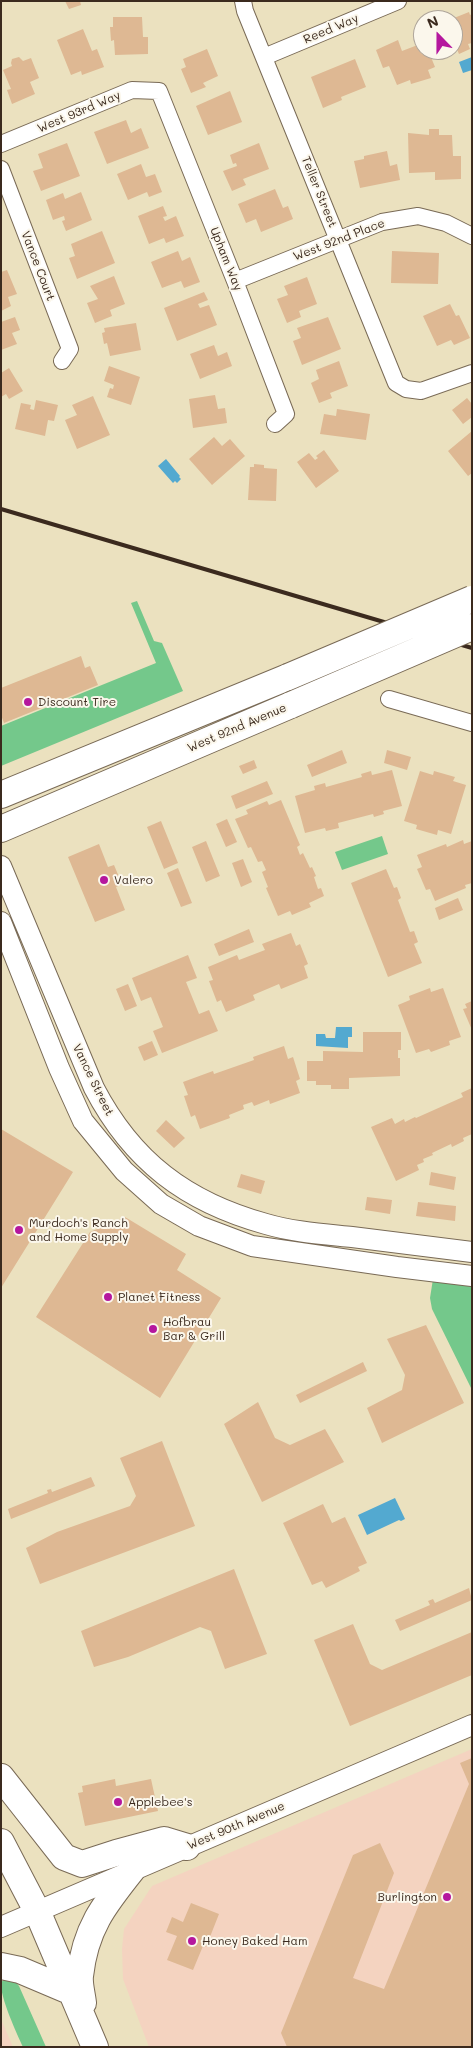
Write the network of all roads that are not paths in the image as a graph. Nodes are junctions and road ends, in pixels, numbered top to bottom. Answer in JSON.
{"nodes":[{"id":1,"x":243,"y":1,"type":"edge"},
{"id":2,"x":392,"y":2,"type":"edge"},
{"id":3,"x":264,"y":57,"type":"junction"},
{"id":4,"x":159,"y":91,"type":"joint"},
{"id":5,"x":1,"y":144,"type":"edge"},
{"id":6,"x":1,"y":169,"type":"edge"},
{"id":7,"x":472,"y":236,"type":"edge"},
{"id":8,"x":338,"y":240,"type":"junction"},
{"id":9,"x":235,"y":281,"type":"junction"},
{"id":10,"x":62,"y":361,"type":"dead end"},
{"id":11,"x":472,"y":373,"type":"edge"},
{"id":12,"x":276,"y":424,"type":"dead end"},
{"id":13,"x":472,"y":599,"type":"edge"},
{"id":14,"x":472,"y":627,"type":"edge"},
{"id":15,"x":389,"y":699,"type":"dead end"},
{"id":16,"x":472,"y":722,"type":"edge"},
{"id":17,"x":1,"y":795,"type":"edge"},
{"id":18,"x":1,"y":830,"type":"edge"},
{"id":19,"x":1,"y":866,"type":"edge"},
{"id":20,"x":1,"y":922,"type":"edge"},
{"id":21,"x":472,"y":1252,"type":"edge"},
{"id":22,"x":472,"y":1276,"type":"edge"},
{"id":23,"x":472,"y":1725,"type":"edge"},
{"id":24,"x":1,"y":1777,"type":"edge"},
{"id":25,"x":1,"y":1842,"type":"edge"},
{"id":26,"x":187,"y":1847,"type":"junction"},
{"id":27,"x":132,"y":1870,"type":"junction"},
{"id":28,"x":38,"y":1913,"type":"junction"},
{"id":29,"x":1,"y":1927,"type":"edge"},
{"id":30,"x":1,"y":1966,"type":"edge"},
{"id":31,"x":72,"y":1992,"type":"junction"},
{"id":32,"x":90,"y":2035,"type":"edge"}],
"edges":[{"from":1,"to":3,"type":"street","name":"Teller Street"},
{"from":2,"to":3,"type":"street","name":"Reed Way"},
{"from":3,"to":8,"type":"street","name":"Teller Street"},
{"from":4,"to":5,"type":"street","name":"West 93rd Way"},
{"from":4,"to":9,"type":"street","name":"Upham Way"},
{"from":6,"to":10,"type":"street","name":"Vance Court"},
{"from":7,"to":8,"type":"street","name":"West 92nd Place"},
{"from":8,"to":9,"type":"street","name":"West 92nd Place"},
{"from":8,"to":11,"type":"street","name":"Teller Street"},
{"from":9,"to":12,"type":"street","name":"Upham Way"},
{"from":13,"to":17,"type":"main road","bridge":true},
{"from":14,"to":18,"type":"main road","name":"West 92nd Avenue","bridge":true},
{"from":15,"to":16,"type":"street"},
{"from":19,"to":21,"type":"street","name":"Vance Street"},
{"from":20,"to":22,"type":"street","name":"Vance Street"},
{"from":23,"to":26,"type":"street","name":"West 90th Avenue"},
{"from":24,"to":26,"type":"main road"},
{"from":25,"to":28,"type":"main road"},
{"from":26,"to":27,"type":"street","name":"West 90th Avenue"},
{"from":27,"to":28,"type":"street","name":"West 90th Avenue"},
{"from":27,"to":32,"type":"main road"},
{"from":28,"to":29,"type":"street","name":"West 90th Avenue"},
{"from":28,"to":31,"type":"main road"},
{"from":30,"to":31,"type":"main road"},
{"from":31,"to":32,"type":"main road"}]}
